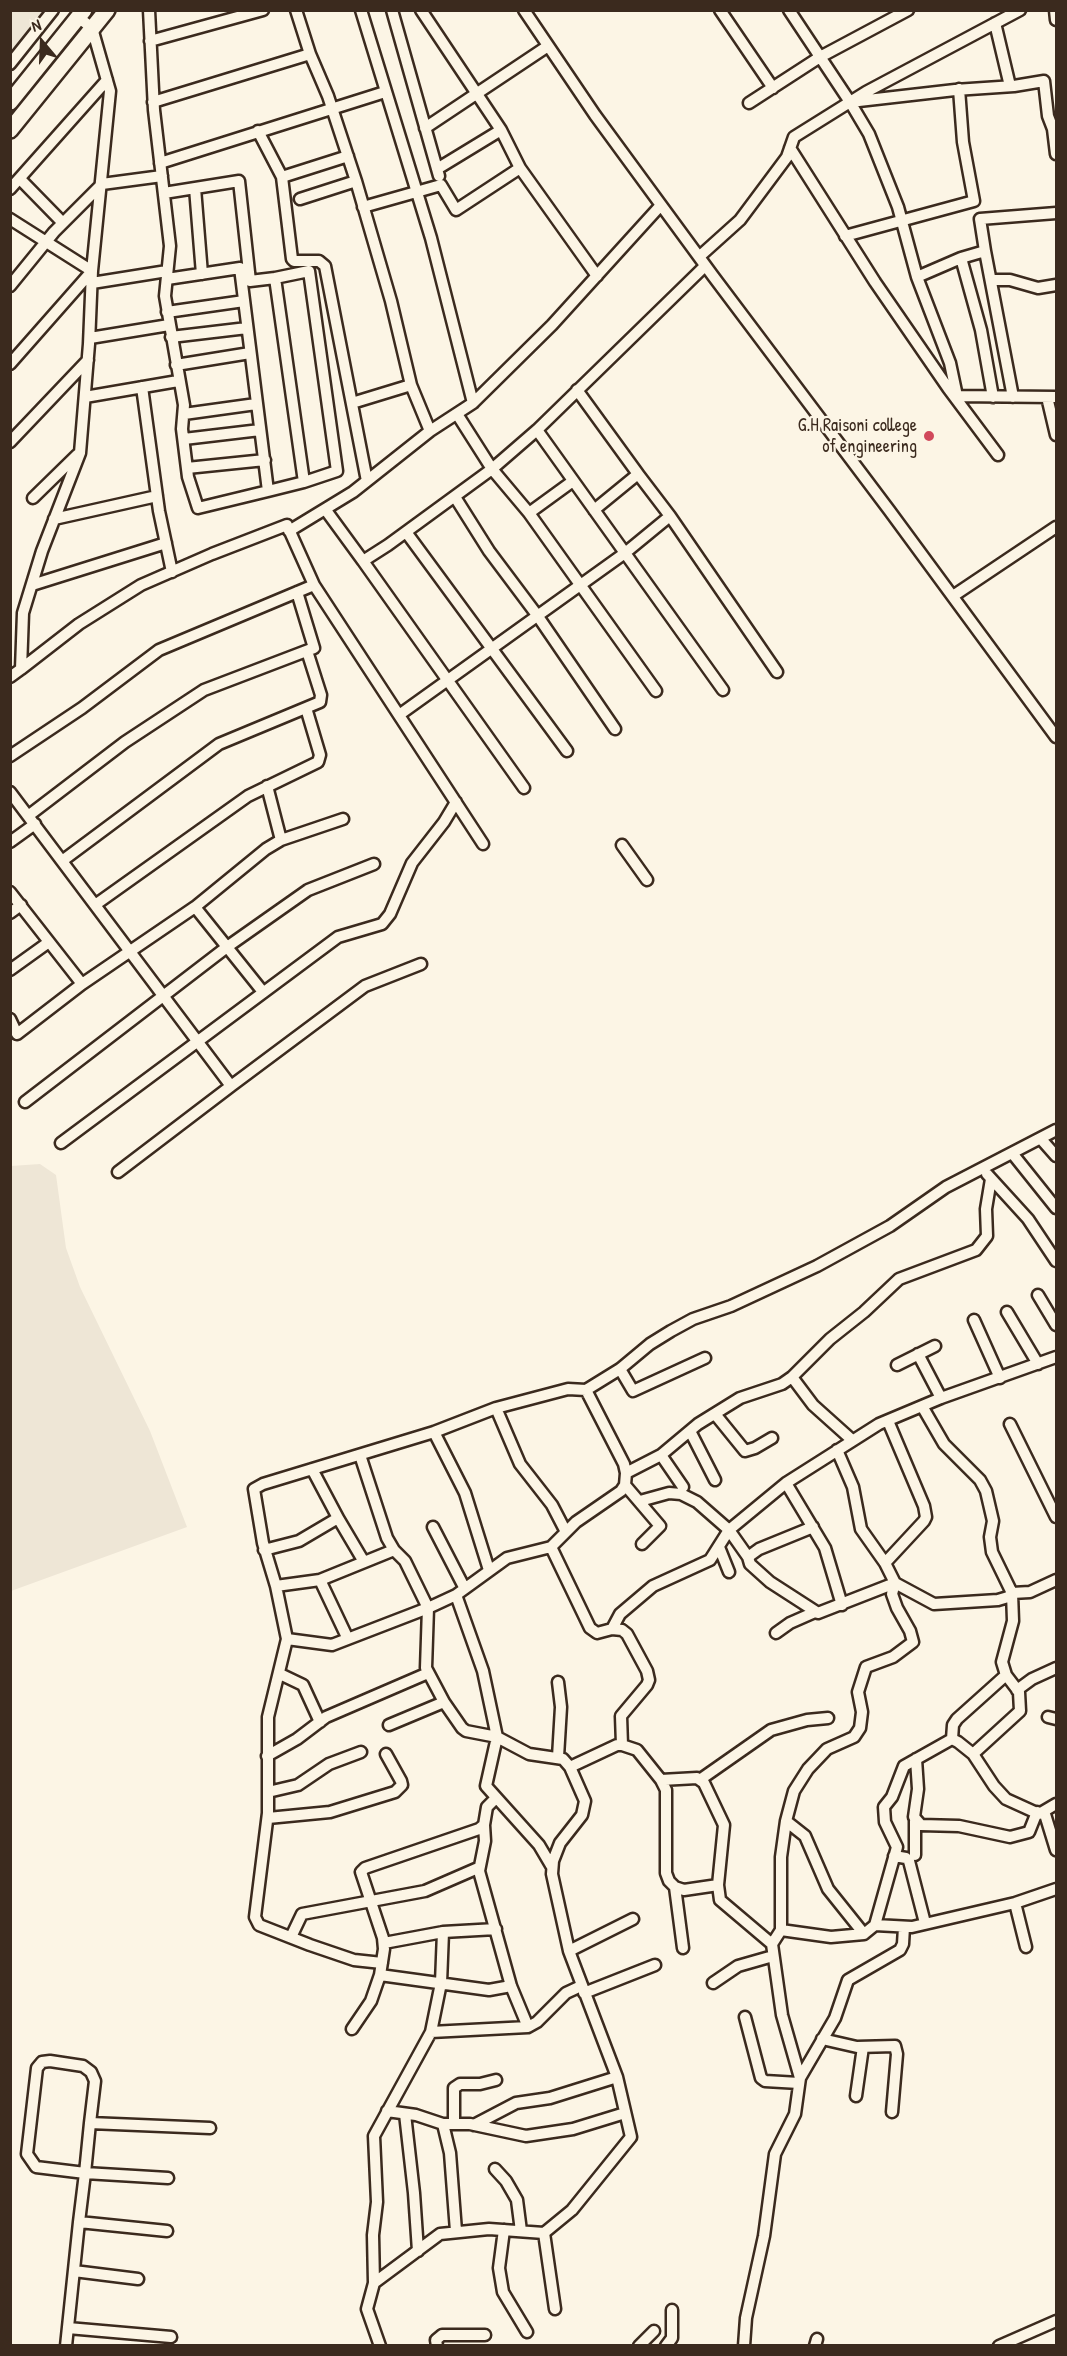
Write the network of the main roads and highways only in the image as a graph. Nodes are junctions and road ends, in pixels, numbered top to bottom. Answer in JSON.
{"nodes":[{"id":1,"x":107,"y":10,"type":"edge"},
{"id":2,"x":81,"y":14,"type":"edge"},
{"id":3,"x":10,"y":102,"type":"edge"},
{"id":4,"x":10,"y":130,"type":"edge"}],
"edges":[{"from":1,"to":4,"type":"highway"},
{"from":2,"to":3,"type":"highway"}]}
